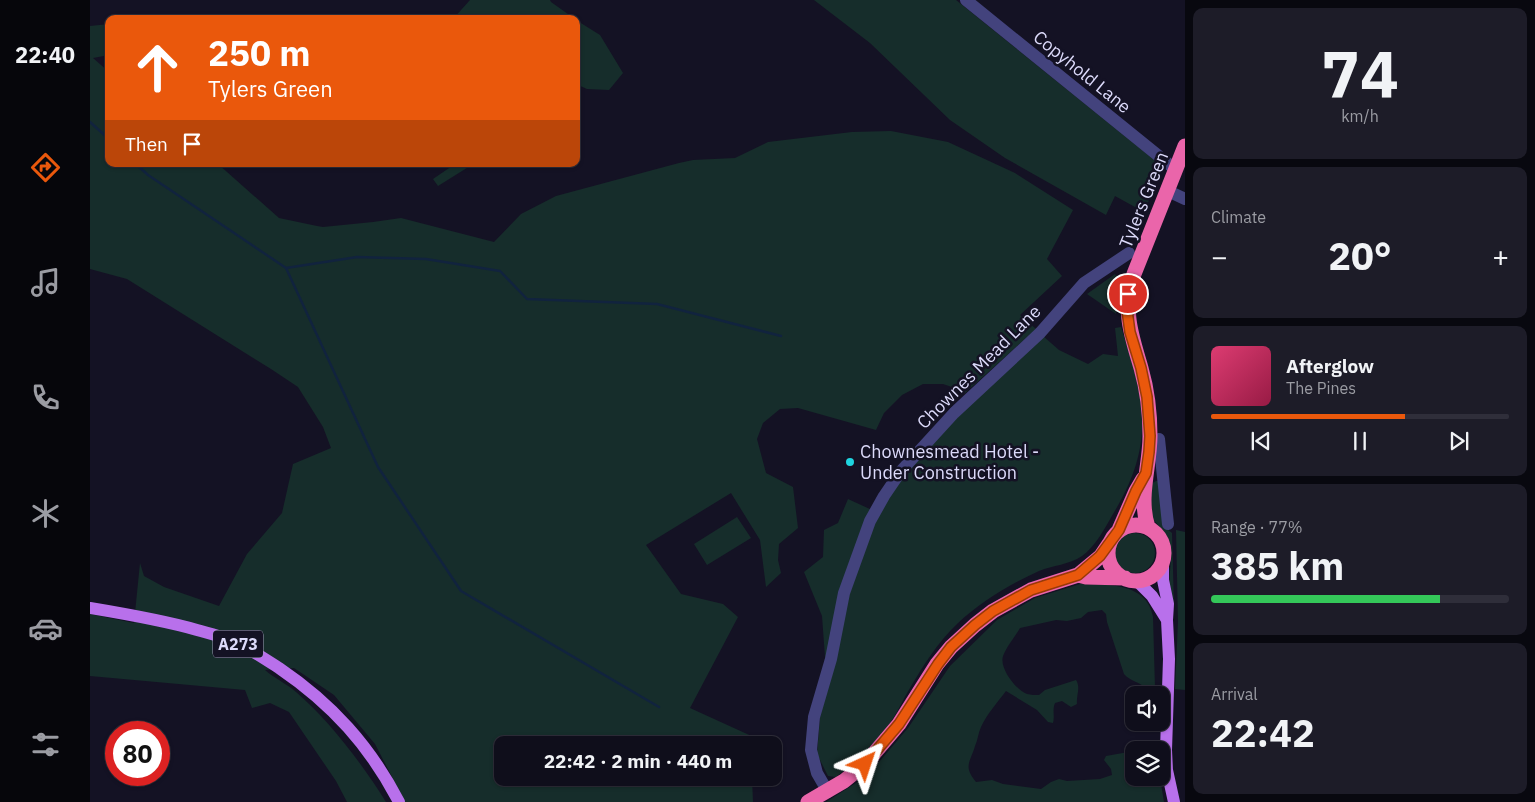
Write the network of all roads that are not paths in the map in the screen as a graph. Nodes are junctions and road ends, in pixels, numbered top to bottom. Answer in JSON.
{"nodes":[{"id":1,"x":966,"y":0,"type":"edge"},
{"id":2,"x":1185,"y":146,"type":"edge"},
{"id":3,"x":1176,"y":170,"type":"junction"},
{"id":4,"x":1168,"y":191,"type":"junction"},
{"id":5,"x":1185,"y":199,"type":"edge"},
{"id":6,"x":1129,"y":253,"type":"dead end"},
{"id":7,"x":1160,"y":438,"type":"dead end"},
{"id":8,"x":1146,"y":473,"type":"junction"},
{"id":9,"x":1164,"y":477,"type":"junction"},
{"id":10,"x":1168,"y":524,"type":"dead end"},
{"id":11,"x":1148,"y":527,"type":"junction"},
{"id":12,"x":1119,"y":530,"type":"junction"},
{"id":13,"x":1109,"y":544,"type":"junction"},
{"id":14,"x":1163,"y":562,"type":"junction"},
{"id":15,"x":1078,"y":575,"type":"junction"},
{"id":16,"x":1131,"y":580,"type":"junction"},
{"id":17,"x":90,"y":608,"type":"edge"},
{"id":18,"x":1166,"y":620,"type":"junction"},
{"id":19,"x":828,"y":792,"type":"junction"},
{"id":20,"x":399,"y":802,"type":"edge"},
{"id":21,"x":808,"y":802,"type":"edge"},
{"id":22,"x":1174,"y":802,"type":"edge"}],
"edges":[{"from":1,"to":3,"type":"street","name":"Copyhold Lane"},
{"from":2,"to":3,"type":"highway","name":"Tylers Green"},
{"from":3,"to":4,"type":"highway","name":"Tylers Green"},
{"from":4,"to":5,"type":"street"},
{"from":4,"to":8,"type":"highway","name":"Tylers Green"},
{"from":6,"to":19,"type":"street","name":"Chownes Mead Lane"},
{"from":7,"to":9,"type":"street"},
{"from":8,"to":9,"type":"street"},
{"from":8,"to":11,"type":"highway","name":"Tylers Green"},
{"from":8,"to":12,"type":"highway","name":"Tylers Green"},
{"from":9,"to":10,"type":"street"},
{"from":11,"to":12,"type":"highway"},
{"from":11,"to":14,"type":"highway"},
{"from":12,"to":13,"type":"highway"},
{"from":13,"to":15,"type":"highway"},
{"from":13,"to":16,"type":"highway"},
{"from":14,"to":16,"type":"highway"},
{"from":14,"to":18,"type":"main road"},
{"from":15,"to":16,"type":"highway"},
{"from":15,"to":19,"type":"highway"},
{"from":16,"to":18,"type":"main road"},
{"from":17,"to":20,"type":"main road","number":"A273"},
{"from":18,"to":22,"type":"main road"},
{"from":19,"to":21,"type":"highway"}]}
